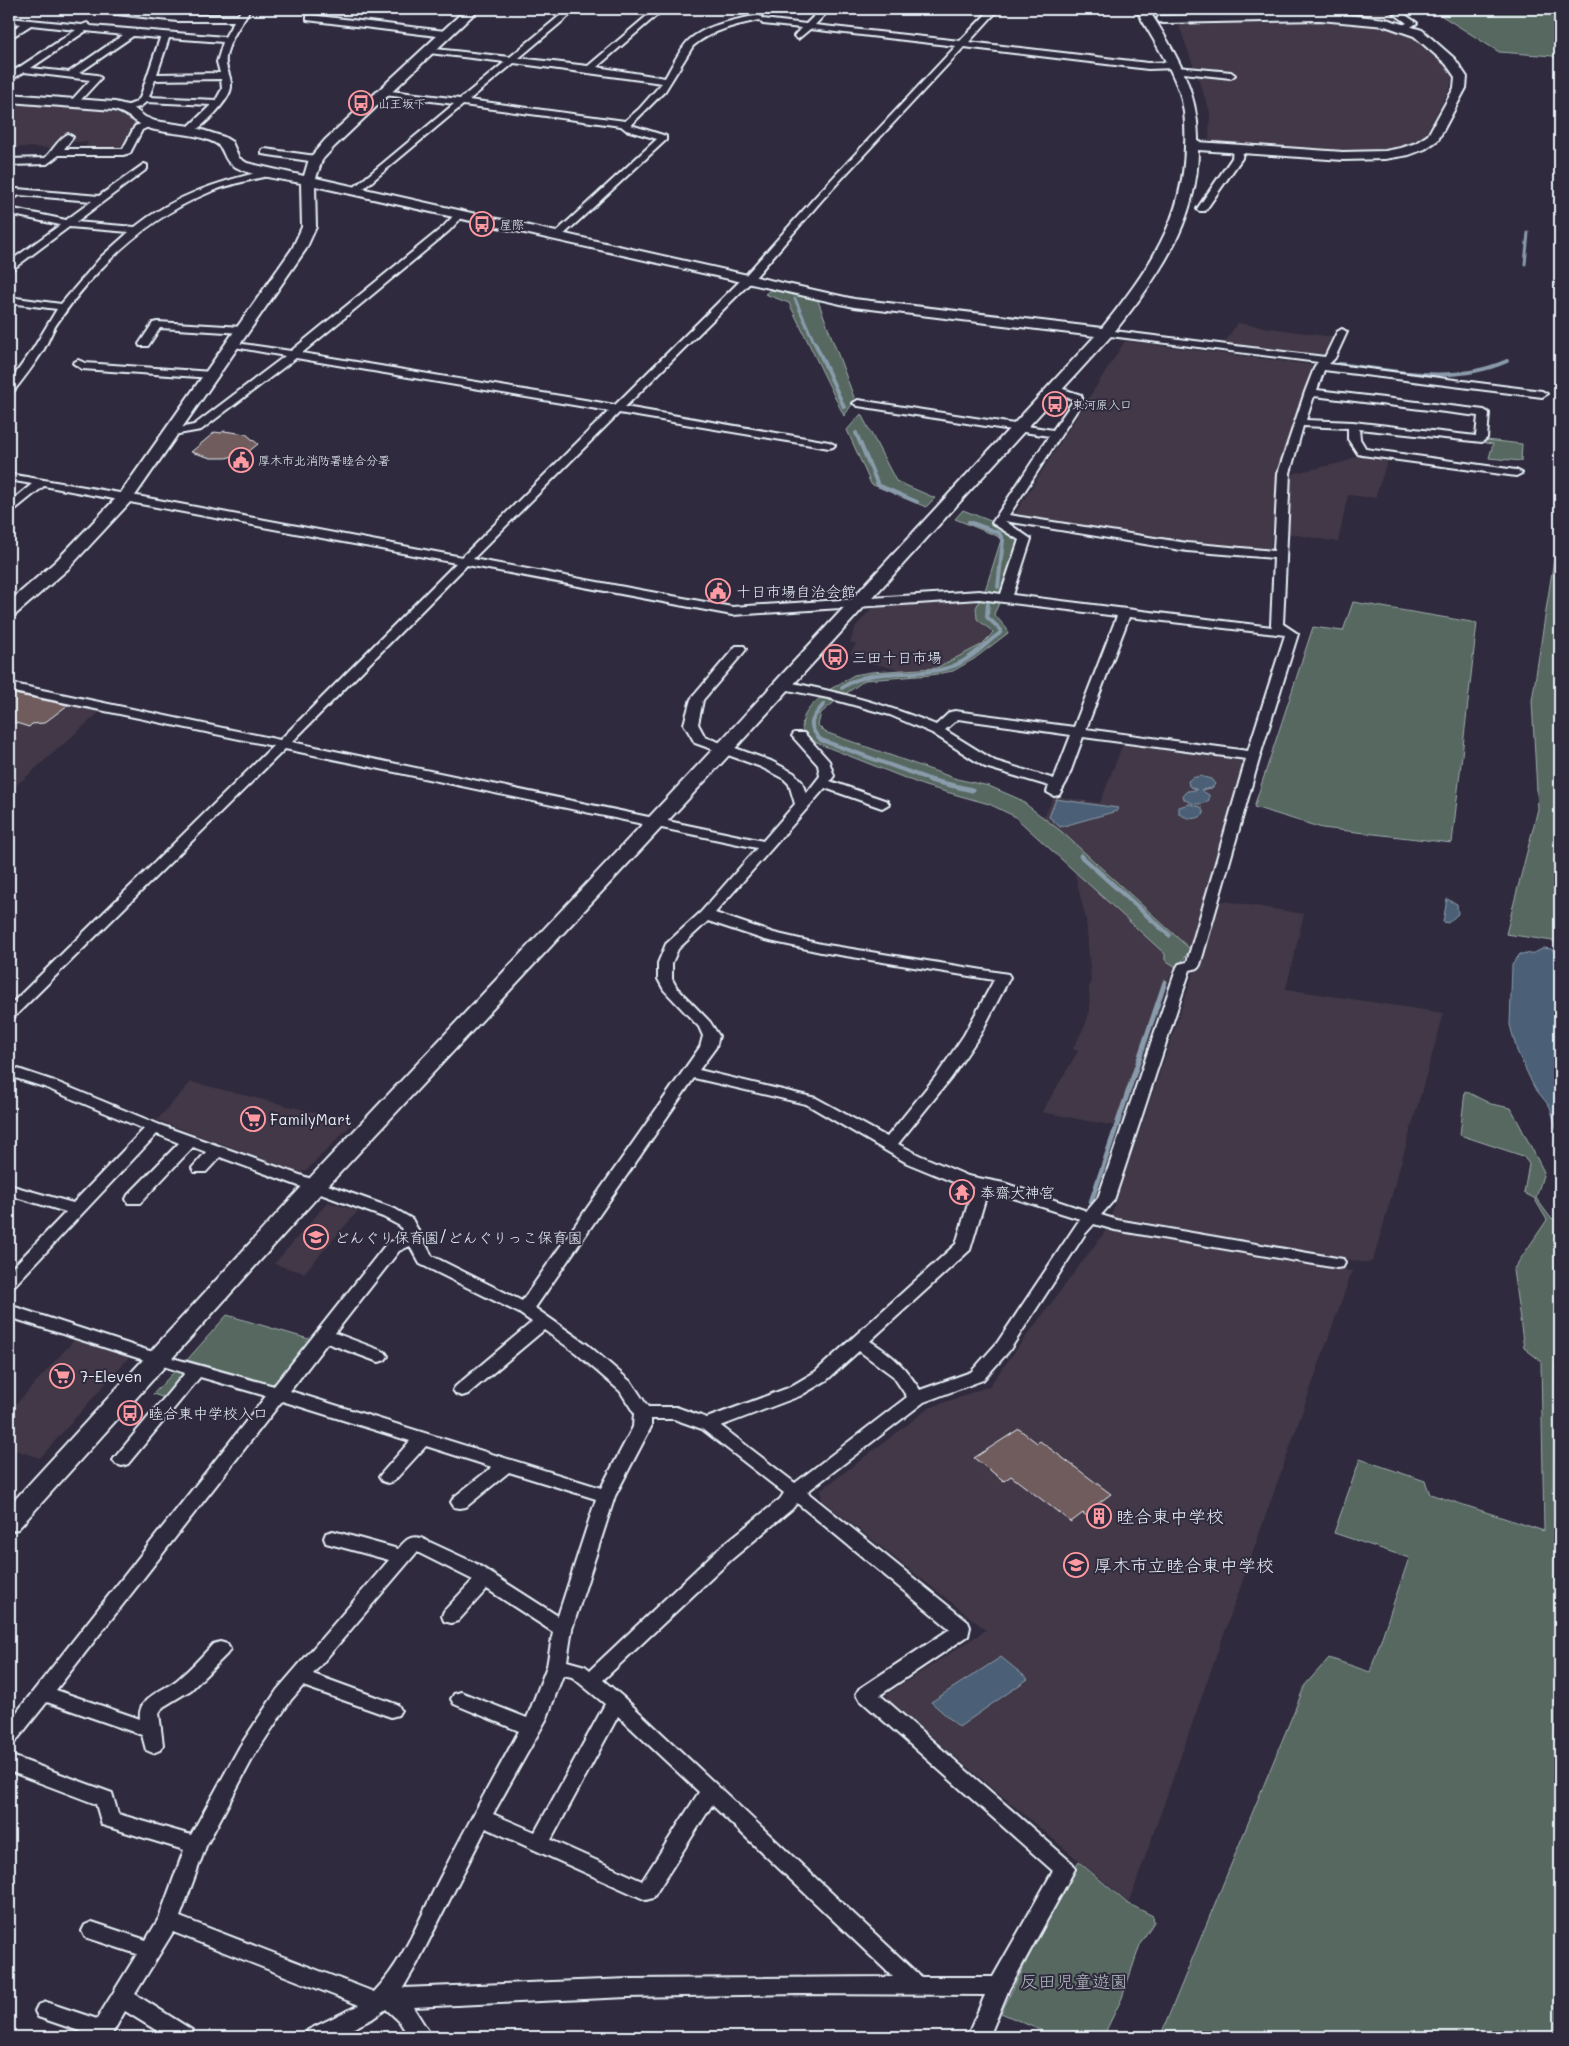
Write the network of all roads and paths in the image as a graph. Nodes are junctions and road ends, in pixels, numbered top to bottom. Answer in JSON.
{"nodes":[{"id":1,"x":90,"y":9,"type":"edge"},
{"id":2,"x":246,"y":9,"type":"edge"},
{"id":3,"x":473,"y":9,"type":"edge"},
{"id":4,"x":573,"y":9,"type":"edge"},
{"id":5,"x":660,"y":9,"type":"edge"},
{"id":6,"x":826,"y":9,"type":"edge"},
{"id":7,"x":995,"y":9,"type":"edge"},
{"id":8,"x":1129,"y":9,"type":"edge"},
{"id":9,"x":1142,"y":9,"type":"edge"},
{"id":10,"x":1392,"y":9,"type":"edge"},
{"id":11,"x":110,"y":10,"type":"edge"},
{"id":12,"x":344,"y":10,"type":"edge"},
{"id":13,"x":240,"y":18,"type":"junction"},
{"id":14,"x":310,"y":18,"type":"dead end"},
{"id":15,"x":9,"y":20,"type":"edge"},
{"id":16,"x":1160,"y":20,"type":"edge"},
{"id":17,"x":332,"y":21,"type":"junction"},
{"id":18,"x":29,"y":22,"type":"junction"},
{"id":19,"x":808,"y":26,"type":"junction"},
{"id":20,"x":84,"y":28,"type":"junction"},
{"id":21,"x":1403,"y":28,"type":"junction"},
{"id":22,"x":131,"y":33,"type":"junction"},
{"id":23,"x":444,"y":34,"type":"junction"},
{"id":24,"x":9,"y":36,"type":"edge"},
{"id":25,"x":165,"y":36,"type":"junction"},
{"id":26,"x":798,"y":36,"type":"dead end"},
{"id":27,"x":229,"y":40,"type":"junction"},
{"id":28,"x":963,"y":44,"type":"junction"},
{"id":29,"x":1178,"y":44,"type":"dead end"},
{"id":30,"x":429,"y":50,"type":"junction"},
{"id":31,"x":512,"y":60,"type":"junction"},
{"id":32,"x":1175,"y":65,"type":"junction"},
{"id":33,"x":22,"y":69,"type":"junction"},
{"id":34,"x":590,"y":69,"type":"junction"},
{"id":35,"x":72,"y":75,"type":"junction"},
{"id":36,"x":1231,"y":75,"type":"dead end"},
{"id":37,"x":10,"y":76,"type":"edge"},
{"id":38,"x":226,"y":76,"type":"junction"},
{"id":39,"x":151,"y":77,"type":"junction"},
{"id":40,"x":668,"y":80,"type":"junction"},
{"id":41,"x":385,"y":92,"type":"junction"},
{"id":42,"x":9,"y":98,"type":"edge"},
{"id":43,"x":144,"y":99,"type":"junction"},
{"id":44,"x":74,"y":102,"type":"junction"},
{"id":45,"x":460,"y":102,"type":"junction"},
{"id":46,"x":217,"y":103,"type":"junction"},
{"id":47,"x":126,"y":109,"type":"junction"},
{"id":48,"x":150,"y":124,"type":"junction"},
{"id":49,"x":627,"y":124,"type":"junction"},
{"id":50,"x":190,"y":130,"type":"junction"},
{"id":51,"x":68,"y":137,"type":"dead end"},
{"id":52,"x":1193,"y":146,"type":"junction"},
{"id":53,"x":1238,"y":148,"type":"junction"},
{"id":54,"x":57,"y":152,"type":"junction"},
{"id":55,"x":265,"y":152,"type":"dead end"},
{"id":56,"x":316,"y":159,"type":"junction"},
{"id":57,"x":9,"y":162,"type":"edge"},
{"id":58,"x":144,"y":166,"type":"dead end"},
{"id":59,"x":269,"y":173,"type":"junction"},
{"id":60,"x":308,"y":182,"type":"junction"},
{"id":61,"x":355,"y":192,"type":"junction"},
{"id":62,"x":9,"y":199,"type":"edge"},
{"id":63,"x":101,"y":200,"type":"junction"},
{"id":64,"x":1202,"y":209,"type":"dead end"},
{"id":65,"x":9,"y":211,"type":"edge"},
{"id":66,"x":460,"y":214,"type":"junction"},
{"id":67,"x":69,"y":224,"type":"junction"},
{"id":68,"x":137,"y":230,"type":"junction"},
{"id":69,"x":556,"y":236,"type":"junction"},
{"id":70,"x":9,"y":268,"type":"edge"},
{"id":71,"x":748,"y":279,"type":"junction"},
{"id":72,"x":9,"y":300,"type":"edge"},
{"id":73,"x":64,"y":307,"type":"junction"},
{"id":74,"x":243,"y":330,"type":"junction"},
{"id":75,"x":1342,"y":332,"type":"dead end"},
{"id":76,"x":1106,"y":333,"type":"junction"},
{"id":77,"x":144,"y":344,"type":"dead end"},
{"id":78,"x":232,"y":344,"type":"junction"},
{"id":79,"x":294,"y":354,"type":"junction"},
{"id":80,"x":169,"y":358,"type":"dead end"},
{"id":81,"x":1323,"y":363,"type":"junction"},
{"id":82,"x":78,"y":364,"type":"dead end"},
{"id":83,"x":160,"y":371,"type":"junction"},
{"id":84,"x":212,"y":374,"type":"junction"},
{"id":85,"x":9,"y":389,"type":"edge"},
{"id":86,"x":1054,"y":389,"type":"junction"},
{"id":87,"x":1310,"y":392,"type":"junction"},
{"id":88,"x":1542,"y":394,"type":"dead end"},
{"id":89,"x":858,"y":403,"type":"dead end"},
{"id":90,"x":616,"y":409,"type":"junction"},
{"id":91,"x":1299,"y":423,"type":"junction"},
{"id":92,"x":1353,"y":425,"type":"junction"},
{"id":93,"x":1018,"y":428,"type":"junction"},
{"id":94,"x":173,"y":432,"type":"junction"},
{"id":95,"x":1056,"y":434,"type":"junction"},
{"id":96,"x":829,"y":445,"type":"dead end"},
{"id":97,"x":1516,"y":473,"type":"dead end"},
{"id":98,"x":9,"y":477,"type":"edge"},
{"id":99,"x":42,"y":482,"type":"junction"},
{"id":100,"x":9,"y":487,"type":"edge"},
{"id":101,"x":31,"y":491,"type":"junction"},
{"id":102,"x":126,"y":497,"type":"junction"},
{"id":103,"x":9,"y":509,"type":"edge"},
{"id":104,"x":1001,"y":517,"type":"junction"},
{"id":105,"x":1279,"y":555,"type":"junction"},
{"id":106,"x":464,"y":561,"type":"junction"},
{"id":107,"x":1006,"y":597,"type":"junction"},
{"id":108,"x":859,"y":602,"type":"junction"},
{"id":109,"x":9,"y":611,"type":"edge"},
{"id":110,"x":1124,"y":613,"type":"junction"},
{"id":111,"x":1284,"y":630,"type":"junction"},
{"id":112,"x":740,"y":649,"type":"dead end"},
{"id":113,"x":783,"y":685,"type":"junction"},
{"id":114,"x":9,"y":687,"type":"edge"},
{"id":115,"x":937,"y":730,"type":"junction"},
{"id":116,"x":1078,"y":732,"type":"junction"},
{"id":117,"x":799,"y":736,"type":"dead end"},
{"id":118,"x":283,"y":744,"type":"junction"},
{"id":119,"x":723,"y":750,"type":"junction"},
{"id":120,"x":1253,"y":756,"type":"junction"},
{"id":121,"x":822,"y":783,"type":"junction"},
{"id":122,"x":802,"y":804,"type":"junction"},
{"id":123,"x":882,"y":804,"type":"dead end"},
{"id":124,"x":656,"y":822,"type":"junction"},
{"id":125,"x":767,"y":846,"type":"junction"},
{"id":126,"x":706,"y":914,"type":"junction"},
{"id":127,"x":9,"y":1014,"type":"edge"},
{"id":128,"x":9,"y":1071,"type":"edge"},
{"id":129,"x":690,"y":1073,"type":"junction"},
{"id":130,"x":154,"y":1128,"type":"junction"},
{"id":131,"x":190,"y":1141,"type":"junction"},
{"id":132,"x":889,"y":1145,"type":"junction"},
{"id":133,"x":217,"y":1151,"type":"junction"},
{"id":134,"x":200,"y":1168,"type":"dead end"},
{"id":135,"x":982,"y":1184,"type":"junction"},
{"id":136,"x":315,"y":1186,"type":"junction"},
{"id":137,"x":9,"y":1190,"type":"edge"},
{"id":138,"x":134,"y":1199,"type":"dead end"},
{"id":139,"x":75,"y":1210,"type":"junction"},
{"id":140,"x":1089,"y":1218,"type":"junction"},
{"id":141,"x":413,"y":1239,"type":"junction"},
{"id":142,"x":1337,"y":1263,"type":"dead end"},
{"id":143,"x":9,"y":1281,"type":"edge"},
{"id":144,"x":526,"y":1310,"type":"junction"},
{"id":145,"x":9,"y":1312,"type":"edge"},
{"id":146,"x":544,"y":1322,"type":"junction"},
{"id":147,"x":323,"y":1335,"type":"junction"},
{"id":148,"x":858,"y":1342,"type":"junction"},
{"id":149,"x":380,"y":1356,"type":"dead end"},
{"id":150,"x":159,"y":1360,"type":"junction"},
{"id":151,"x":197,"y":1370,"type":"junction"},
{"id":152,"x":462,"y":1390,"type":"dead end"},
{"id":153,"x":277,"y":1393,"type":"junction"},
{"id":154,"x":917,"y":1399,"type":"junction"},
{"id":155,"x":643,"y":1413,"type":"junction"},
{"id":156,"x":708,"y":1425,"type":"junction"},
{"id":157,"x":422,"y":1439,"type":"junction"},
{"id":158,"x":122,"y":1460,"type":"dead end"},
{"id":159,"x":506,"y":1465,"type":"junction"},
{"id":160,"x":388,"y":1477,"type":"dead end"},
{"id":161,"x":796,"y":1492,"type":"junction"},
{"id":162,"x":606,"y":1496,"type":"junction"},
{"id":163,"x":460,"y":1502,"type":"dead end"},
{"id":164,"x":9,"y":1522,"type":"edge"},
{"id":165,"x":333,"y":1538,"type":"dead end"},
{"id":166,"x":401,"y":1557,"type":"junction"},
{"id":167,"x":485,"y":1579,"type":"junction"},
{"id":168,"x":451,"y":1616,"type":"dead end"},
{"id":169,"x":563,"y":1629,"type":"junction"},
{"id":170,"x":220,"y":1649,"type":"dead end"},
{"id":171,"x":557,"y":1666,"type":"junction"},
{"id":172,"x":299,"y":1677,"type":"junction"},
{"id":173,"x":590,"y":1681,"type":"junction"},
{"id":174,"x":42,"y":1693,"type":"junction"},
{"id":175,"x":461,"y":1699,"type":"dead end"},
{"id":176,"x":616,"y":1702,"type":"junction"},
{"id":177,"x":391,"y":1710,"type":"dead end"},
{"id":178,"x":531,"y":1728,"type":"junction"},
{"id":179,"x":9,"y":1736,"type":"edge"},
{"id":180,"x":9,"y":1763,"type":"edge"},
{"id":181,"x":710,"y":1791,"type":"junction"},
{"id":182,"x":481,"y":1817,"type":"junction"},
{"id":183,"x":539,"y":1843,"type":"junction"},
{"id":184,"x":196,"y":1845,"type":"junction"},
{"id":185,"x":168,"y":1921,"type":"junction"},
{"id":186,"x":92,"y":1931,"type":"dead end"},
{"id":187,"x":151,"y":1950,"type":"junction"},
{"id":188,"x":916,"y":1985,"type":"junction"},
{"id":189,"x":1000,"y":1986,"type":"junction"},
{"id":190,"x":123,"y":1998,"type":"junction"},
{"id":191,"x":382,"y":1999,"type":"junction"},
{"id":192,"x":46,"y":2011,"type":"dead end"},
{"id":193,"x":100,"y":2034,"type":"edge"},
{"id":194,"x":184,"y":2037,"type":"edge"},
{"id":195,"x":316,"y":2037,"type":"edge"},
{"id":196,"x":421,"y":2037,"type":"edge"},
{"id":197,"x":978,"y":2037,"type":"edge"}],
"edges":[{"from":1,"to":11,"type":"street"},
{"from":2,"to":13,"type":"street"},
{"from":3,"to":23,"type":"street"},
{"from":4,"to":31,"type":"street"},
{"from":5,"to":34,"type":"street"},
{"from":6,"to":19,"type":"street"},
{"from":7,"to":28,"type":"street"},
{"from":8,"to":32,"type":"street"},
{"from":9,"to":16,"type":"street"},
{"from":10,"to":21,"type":"street"},
{"from":11,"to":13,"type":"street"},
{"from":11,"to":20,"type":"street"},
{"from":12,"to":17,"type":"street"},
{"from":13,"to":27,"type":"street"},
{"from":14,"to":17,"type":"street"},
{"from":15,"to":18,"type":"street"},
{"from":16,"to":21,"type":"street"},
{"from":16,"to":32,"type":"street"},
{"from":17,"to":23,"type":"street"},
{"from":18,"to":20,"type":"street"},
{"from":18,"to":24,"type":"street"},
{"from":19,"to":26,"type":"street"},
{"from":19,"to":28,"type":"street"},
{"from":19,"to":40,"type":"street"},
{"from":20,"to":22,"type":"street"},
{"from":20,"to":33,"type":"street"},
{"from":21,"to":53,"type":"street"},
{"from":22,"to":25,"type":"street"},
{"from":22,"to":35,"type":"street"},
{"from":23,"to":30,"type":"street"},
{"from":25,"to":27,"type":"street"},
{"from":25,"to":39,"type":"street"},
{"from":27,"to":38,"type":"street"},
{"from":28,"to":32,"type":"street"},
{"from":28,"to":71,"type":"street"},
{"from":29,"to":32,"type":"street"},
{"from":30,"to":31,"type":"street"},
{"from":30,"to":41,"type":"street"},
{"from":31,"to":34,"type":"street"},
{"from":31,"to":45,"type":"street"},
{"from":32,"to":36,"type":"street"},
{"from":32,"to":52,"type":"street"},
{"from":33,"to":35,"type":"street"},
{"from":33,"to":37,"type":"street"},
{"from":34,"to":40,"type":"street"},
{"from":35,"to":44,"type":"street"},
{"from":38,"to":39,"type":"street"},
{"from":38,"to":46,"type":"street"},
{"from":39,"to":43,"type":"street"},
{"from":40,"to":49,"type":"street"},
{"from":41,"to":45,"type":"street"},
{"from":41,"to":56,"type":"street"},
{"from":42,"to":44,"type":"street"},
{"from":43,"to":46,"type":"street"},
{"from":43,"to":47,"type":"street"},
{"from":44,"to":47,"type":"street"},
{"from":45,"to":49,"type":"street"},
{"from":45,"to":61,"type":"street"},
{"from":46,"to":50,"type":"street"},
{"from":47,"to":48,"type":"street"},
{"from":48,"to":50,"type":"street"},
{"from":48,"to":54,"type":"street"},
{"from":49,"to":69,"type":"street"},
{"from":50,"to":59,"type":"street"},
{"from":51,"to":54,"type":"street"},
{"from":52,"to":53,"type":"street"},
{"from":52,"to":76,"type":"street"},
{"from":53,"to":64,"type":"street"},
{"from":54,"to":57,"type":"street"},
{"from":55,"to":56,"type":"street"},
{"from":56,"to":60,"type":"street"},
{"from":58,"to":63,"type":"street"},
{"from":59,"to":60,"type":"street"},
{"from":59,"to":68,"type":"street"},
{"from":60,"to":61,"type":"street"},
{"from":60,"to":74,"type":"street"},
{"from":61,"to":66,"type":"street"},
{"from":62,"to":63,"type":"street"},
{"from":63,"to":67,"type":"street"},
{"from":65,"to":67,"type":"street"},
{"from":66,"to":69,"type":"street"},
{"from":66,"to":79,"type":"street"},
{"from":67,"to":68,"type":"street"},
{"from":67,"to":70,"type":"street"},
{"from":68,"to":73,"type":"street"},
{"from":69,"to":71,"type":"street"},
{"from":71,"to":76,"type":"street"},
{"from":71,"to":90,"type":"street"},
{"from":72,"to":73,"type":"street"},
{"from":73,"to":85,"type":"street"},
{"from":74,"to":77,"type":"street"},
{"from":74,"to":78,"type":"street"},
{"from":75,"to":81,"type":"street"},
{"from":76,"to":81,"type":"street"},
{"from":76,"to":86,"type":"street"},
{"from":78,"to":79,"type":"street"},
{"from":78,"to":84,"type":"street"},
{"from":79,"to":90,"type":"street"},
{"from":79,"to":94,"type":"street"},
{"from":80,"to":83,"type":"street"},
{"from":81,"to":87,"type":"street"},
{"from":81,"to":88,"type":"street"},
{"from":82,"to":83,"type":"street"},
{"from":83,"to":84,"type":"street"},
{"from":84,"to":94,"type":"street"},
{"from":86,"to":93,"type":"street"},
{"from":86,"to":95,"type":"street"},
{"from":87,"to":91,"type":"street"},
{"from":87,"to":92,"type":"street"},
{"from":89,"to":93,"type":"street"},
{"from":90,"to":96,"type":"street"},
{"from":90,"to":106,"type":"street"},
{"from":91,"to":92,"type":"street"},
{"from":91,"to":105,"type":"street"},
{"from":92,"to":97,"type":"street"},
{"from":93,"to":95,"type":"street"},
{"from":93,"to":108,"type":"street"},
{"from":94,"to":102,"type":"street"},
{"from":95,"to":104,"type":"street"},
{"from":98,"to":99,"type":"street"},
{"from":99,"to":101,"type":"street"},
{"from":99,"to":102,"type":"street"},
{"from":100,"to":101,"type":"street"},
{"from":101,"to":103,"type":"street"},
{"from":102,"to":106,"type":"street"},
{"from":102,"to":109,"type":"street"},
{"from":104,"to":105,"type":"street"},
{"from":104,"to":107,"type":"street"},
{"from":105,"to":111,"type":"street"},
{"from":106,"to":108,"type":"street"},
{"from":106,"to":118,"type":"street"},
{"from":107,"to":108,"type":"street"},
{"from":107,"to":110,"type":"street"},
{"from":108,"to":113,"type":"street"},
{"from":110,"to":111,"type":"street"},
{"from":110,"to":116,"type":"street"},
{"from":111,"to":120,"type":"street"},
{"from":112,"to":119,"type":"street"},
{"from":113,"to":115,"type":"street"},
{"from":113,"to":119,"type":"street"},
{"from":114,"to":118,"type":"street"},
{"from":115,"to":116,"type":"street"},
{"from":115,"to":116,"type":"street"},
{"from":116,"to":120,"type":"street"},
{"from":117,"to":121,"type":"street"},
{"from":118,"to":124,"type":"street"},
{"from":118,"to":127,"type":"street"},
{"from":119,"to":122,"type":"street"},
{"from":119,"to":124,"type":"street"},
{"from":120,"to":140,"type":"street"},
{"from":121,"to":122,"type":"street"},
{"from":121,"to":123,"type":"street"},
{"from":122,"to":125,"type":"street"},
{"from":124,"to":125,"type":"street"},
{"from":124,"to":136,"type":"street"},
{"from":125,"to":126,"type":"street"},
{"from":126,"to":129,"type":"street"},
{"from":126,"to":132,"type":"street"},
{"from":128,"to":130,"type":"street"},
{"from":129,"to":132,"type":"street"},
{"from":129,"to":144,"type":"street"},
{"from":130,"to":131,"type":"street"},
{"from":130,"to":139,"type":"street"},
{"from":131,"to":133,"type":"street"},
{"from":131,"to":138,"type":"street"},
{"from":132,"to":135,"type":"street"},
{"from":133,"to":134,"type":"street"},
{"from":133,"to":136,"type":"street"},
{"from":135,"to":140,"type":"street"},
{"from":135,"to":148,"type":"street"},
{"from":136,"to":141,"type":"street"},
{"from":136,"to":150,"type":"street"},
{"from":137,"to":139,"type":"street"},
{"from":139,"to":143,"type":"street"},
{"from":140,"to":142,"type":"street"},
{"from":140,"to":154,"type":"street"},
{"from":141,"to":144,"type":"street"},
{"from":141,"to":147,"type":"street"},
{"from":144,"to":146,"type":"street"},
{"from":145,"to":150,"type":"street"},
{"from":146,"to":152,"type":"street"},
{"from":146,"to":155,"type":"street"},
{"from":147,"to":149,"type":"street"},
{"from":147,"to":153,"type":"street"},
{"from":148,"to":154,"type":"street"},
{"from":148,"to":156,"type":"street"},
{"from":150,"to":151,"type":"street"},
{"from":150,"to":164,"type":"street"},
{"from":151,"to":153,"type":"street"},
{"from":151,"to":158,"type":"street"},
{"from":153,"to":157,"type":"street"},
{"from":153,"to":174,"type":"street"},
{"from":154,"to":161,"type":"street"},
{"from":155,"to":156,"type":"street"},
{"from":155,"to":162,"type":"street"},
{"from":156,"to":161,"type":"street"},
{"from":157,"to":159,"type":"street"},
{"from":157,"to":160,"type":"street"},
{"from":159,"to":162,"type":"street"},
{"from":159,"to":163,"type":"street"},
{"from":161,"to":173,"type":"street"},
{"from":161,"to":189,"type":"street"},
{"from":162,"to":169,"type":"street"},
{"from":165,"to":166,"type":"street"},
{"from":166,"to":167,"type":"street"},
{"from":166,"to":172,"type":"street"},
{"from":167,"to":168,"type":"street"},
{"from":167,"to":169,"type":"street"},
{"from":169,"to":171,"type":"street"},
{"from":170,"to":174,"type":"street"},
{"from":171,"to":173,"type":"street"},
{"from":171,"to":178,"type":"street"},
{"from":172,"to":177,"type":"street"},
{"from":172,"to":184,"type":"street"},
{"from":173,"to":176,"type":"street"},
{"from":174,"to":179,"type":"street"},
{"from":175,"to":178,"type":"street"},
{"from":176,"to":181,"type":"street"},
{"from":176,"to":183,"type":"street"},
{"from":178,"to":182,"type":"street"},
{"from":180,"to":184,"type":"street"},
{"from":181,"to":183,"type":"street"},
{"from":181,"to":188,"type":"street"},
{"from":182,"to":183,"type":"street"},
{"from":182,"to":191,"type":"street"},
{"from":184,"to":185,"type":"street"},
{"from":185,"to":187,"type":"street"},
{"from":185,"to":191,"type":"street"},
{"from":186,"to":187,"type":"street"},
{"from":187,"to":190,"type":"street"},
{"from":188,"to":189,"type":"street"},
{"from":188,"to":191,"type":"street"},
{"from":189,"to":197,"type":"street"},
{"from":190,"to":193,"type":"street"},
{"from":190,"to":194,"type":"street"},
{"from":191,"to":195,"type":"street"},
{"from":191,"to":196,"type":"street"},
{"from":192,"to":193,"type":"street"}]}
